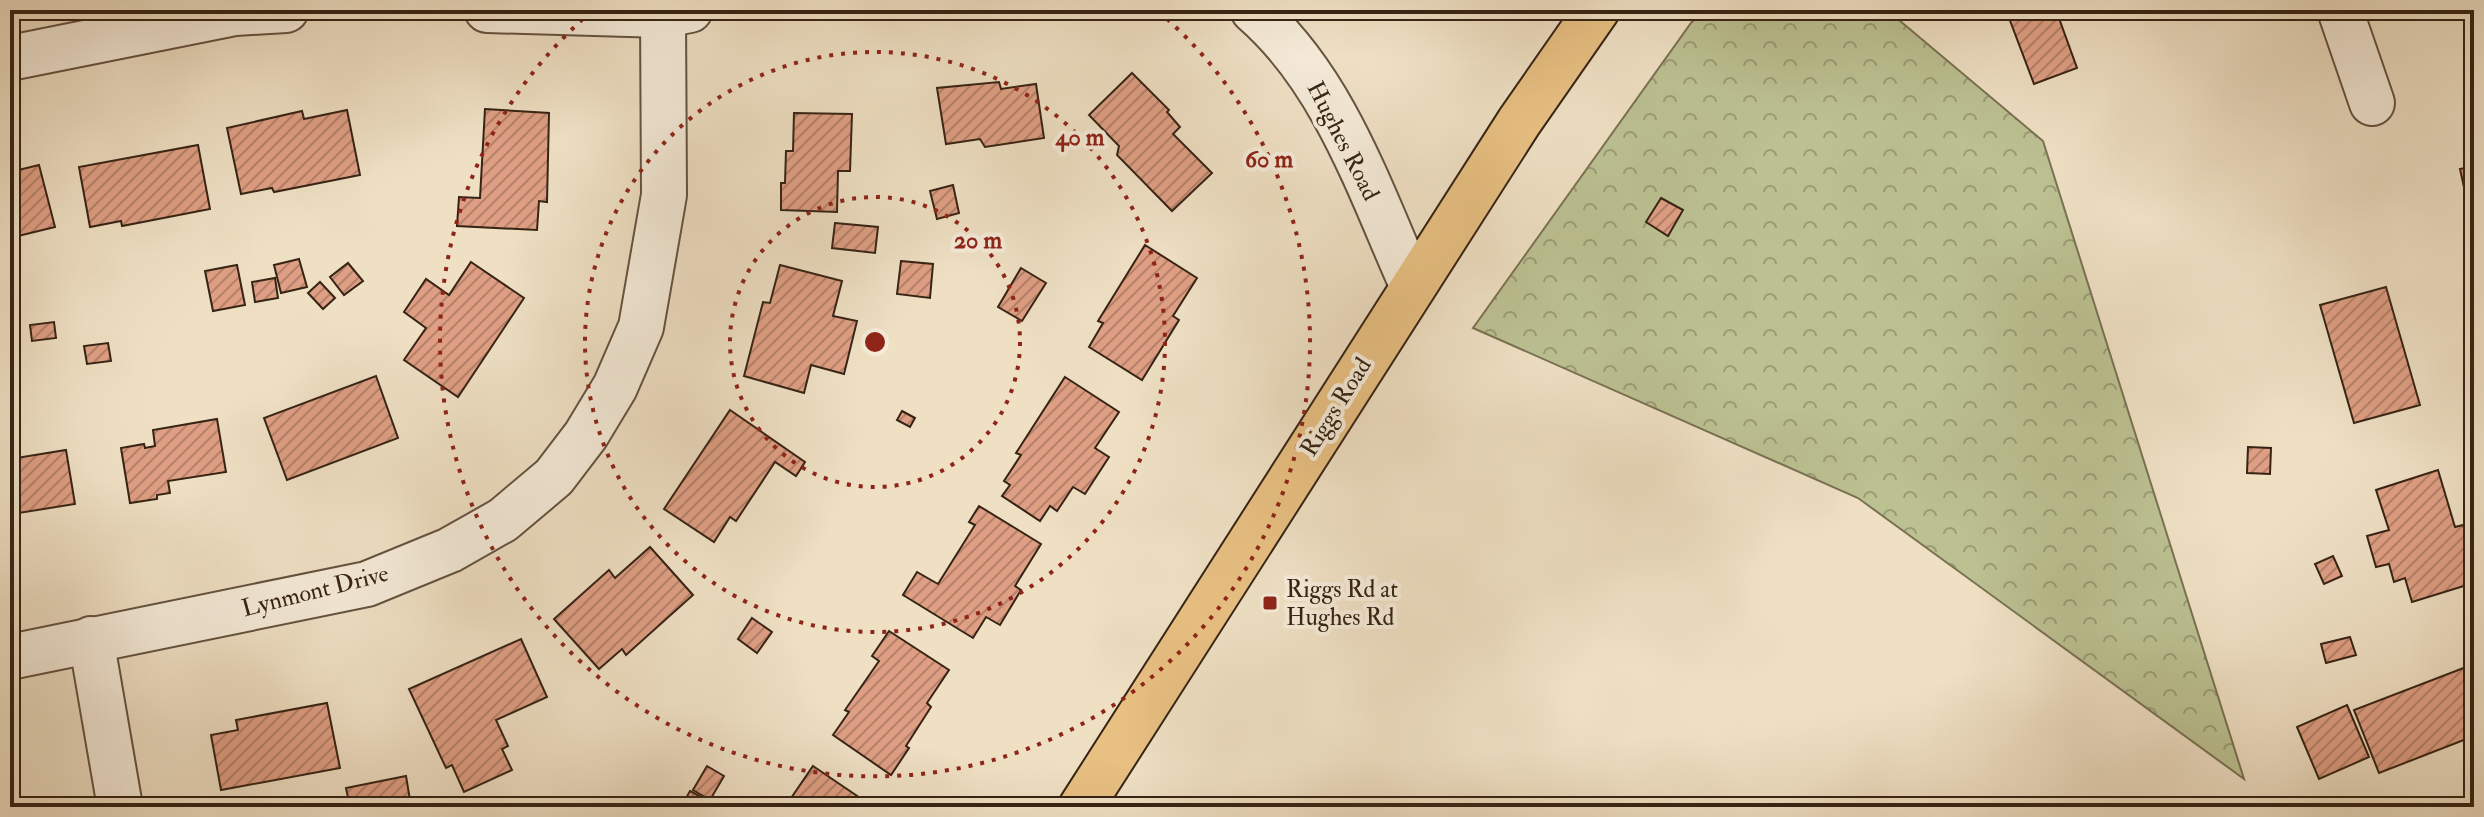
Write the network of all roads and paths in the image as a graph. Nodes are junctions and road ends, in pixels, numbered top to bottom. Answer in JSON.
{"nodes":[{"id":1,"x":286,"y":10,"type":"edge"},
{"id":2,"x":487,"y":10,"type":"edge"},
{"id":3,"x":1253,"y":10,"type":"edge"},
{"id":4,"x":1597,"y":10,"type":"edge"},
{"id":5,"x":2340,"y":10,"type":"edge"},
{"id":6,"x":677,"y":12,"type":"edge"},
{"id":7,"x":10,"y":58,"type":"edge"},
{"id":8,"x":2372,"y":103,"type":"dead end"},
{"id":9,"x":1413,"y":287,"type":"junction"},
{"id":10,"x":91,"y":639,"type":"junction"},
{"id":11,"x":10,"y":657,"type":"edge"},
{"id":12,"x":120,"y":807,"type":"edge"},
{"id":13,"x":1081,"y":807,"type":"edge"}],
"edges":[{"from":1,"to":7,"type":"street"},
{"from":2,"to":6,"type":"street"},
{"from":3,"to":9,"type":"street","name":"Hughes Road"},
{"from":4,"to":9,"type":"main road","name":"Riggs Road"},
{"from":5,"to":8,"type":"street"},
{"from":6,"to":10,"type":"street","name":"Lynmont Drive"},
{"from":9,"to":13,"type":"main road","name":"Riggs Road"},
{"from":10,"to":11,"type":"street","name":"Lynmont Drive"},
{"from":10,"to":12,"type":"street"}]}
